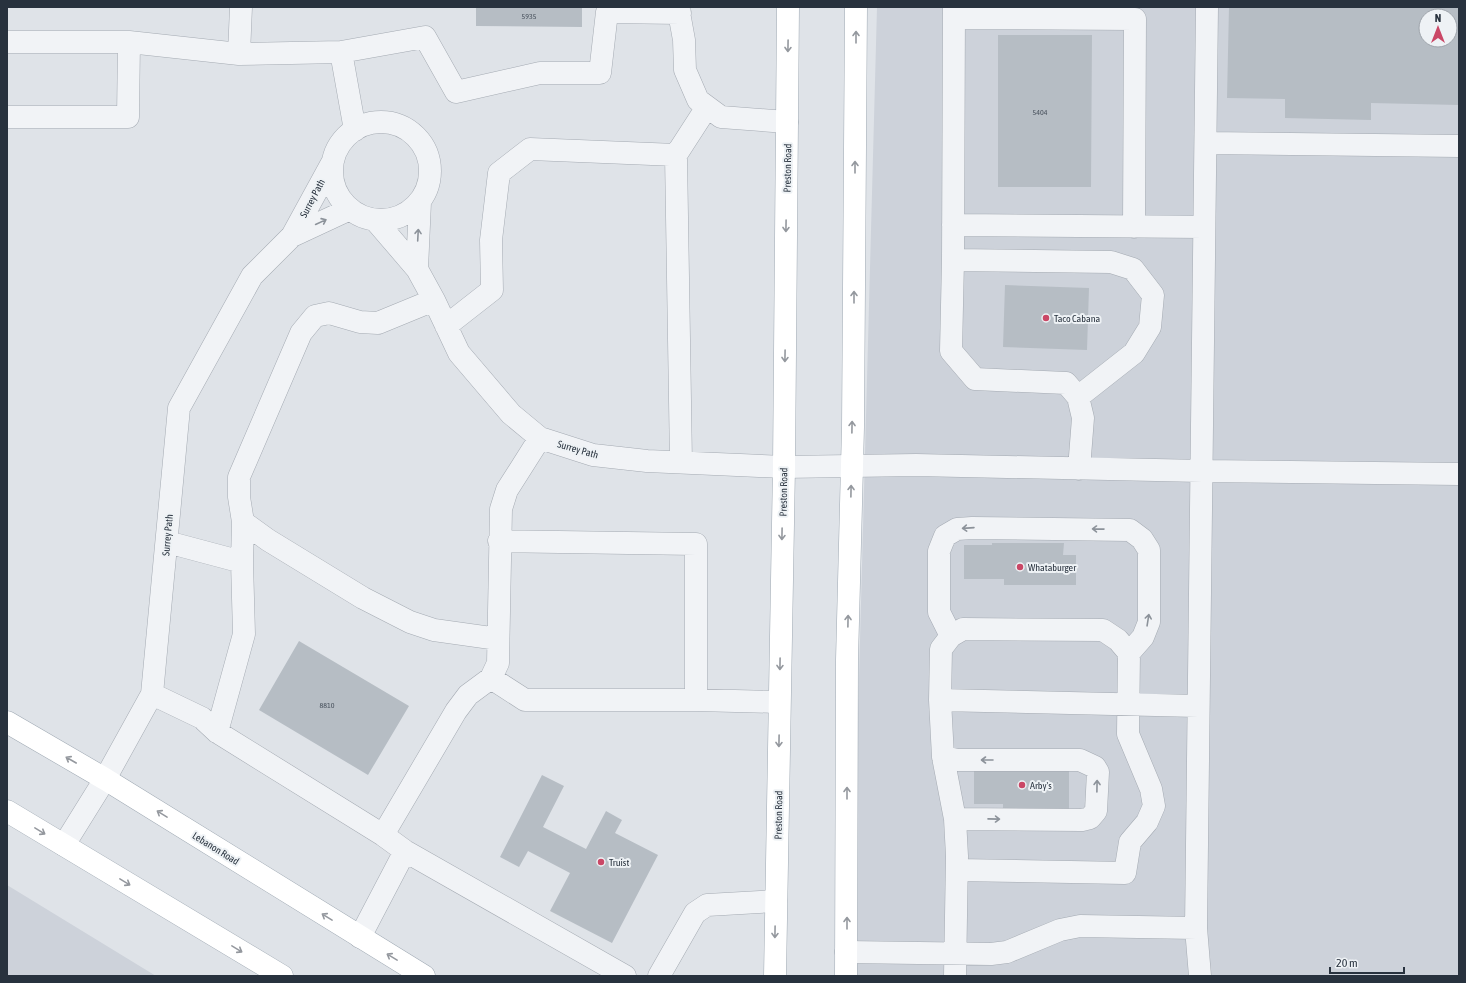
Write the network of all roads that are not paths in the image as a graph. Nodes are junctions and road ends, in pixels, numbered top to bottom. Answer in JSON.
{"nodes":[{"id":1,"x":241,"y":7,"type":"edge"},
{"id":2,"x":788,"y":7,"type":"edge"},
{"id":3,"x":856,"y":7,"type":"edge"},
{"id":4,"x":1207,"y":7,"type":"edge"},
{"id":5,"x":679,"y":10,"type":"edge"},
{"id":6,"x":954,"y":12,"type":"edge"},
{"id":7,"x":7,"y":42,"type":"edge"},
{"id":8,"x":129,"y":42,"type":"junction"},
{"id":9,"x":341,"y":52,"type":"junction"},
{"id":10,"x":239,"y":54,"type":"junction"},
{"id":11,"x":707,"y":107,"type":"junction"},
{"id":12,"x":7,"y":117,"type":"edge"},
{"id":13,"x":787,"y":122,"type":"junction"},
{"id":14,"x":355,"y":130,"type":"junction"},
{"id":15,"x":1206,"y":143,"type":"junction"},
{"id":16,"x":1459,"y":146,"type":"edge"},
{"id":17,"x":676,"y":155,"type":"junction"},
{"id":18,"x":333,"y":161,"type":"junction"},
{"id":19,"x":420,"y":202,"type":"junction"},
{"id":20,"x":350,"y":209,"type":"junction"},
{"id":21,"x":375,"y":220,"type":"junction"},
{"id":22,"x":953,"y":225,"type":"junction"},
{"id":23,"x":1134,"y":227,"type":"junction"},
{"id":24,"x":1204,"y":227,"type":"junction"},
{"id":25,"x":292,"y":236,"type":"junction"},
{"id":26,"x":953,"y":260,"type":"junction"},
{"id":27,"x":417,"y":269,"type":"junction"},
{"id":28,"x":434,"y":300,"type":"junction"},
{"id":29,"x":446,"y":326,"type":"junction"},
{"id":30,"x":1078,"y":397,"type":"junction"},
{"id":31,"x":540,"y":438,"type":"junction"},
{"id":32,"x":681,"y":462,"type":"junction"},
{"id":33,"x":851,"y":466,"type":"junction"},
{"id":34,"x":784,"y":467,"type":"junction"},
{"id":35,"x":1079,"y":469,"type":"junction"},
{"id":36,"x":1202,"y":471,"type":"junction"},
{"id":37,"x":1459,"y":474,"type":"edge"},
{"id":38,"x":243,"y":522,"type":"junction"},
{"id":39,"x":499,"y":541,"type":"junction"},
{"id":40,"x":167,"y":542,"type":"junction"},
{"id":41,"x":242,"y":562,"type":"junction"},
{"id":42,"x":951,"y":636,"type":"junction"},
{"id":43,"x":498,"y":639,"type":"junction"},
{"id":44,"x":1129,"y":653,"type":"junction"},
{"id":45,"x":490,"y":678,"type":"junction"},
{"id":46,"x":152,"y":694,"type":"junction"},
{"id":47,"x":696,"y":700,"type":"junction"},
{"id":48,"x":940,"y":700,"type":"junction"},
{"id":49,"x":780,"y":702,"type":"junction"},
{"id":50,"x":1130,"y":705,"type":"junction"},
{"id":51,"x":1198,"y":706,"type":"junction"},
{"id":52,"x":7,"y":722,"type":"edge"},
{"id":53,"x":217,"y":732,"type":"junction"},
{"id":54,"x":943,"y":757,"type":"junction"},
{"id":55,"x":105,"y":779,"type":"junction"},
{"id":56,"x":7,"y":811,"type":"edge"},
{"id":57,"x":955,"y":819,"type":"junction"},
{"id":58,"x":383,"y":835,"type":"junction"},
{"id":59,"x":64,"y":845,"type":"junction"},
{"id":60,"x":405,"y":851,"type":"junction"},
{"id":61,"x":957,"y":870,"type":"junction"},
{"id":62,"x":776,"y":901,"type":"junction"},
{"id":63,"x":1196,"y":928,"type":"junction"},
{"id":64,"x":360,"y":937,"type":"junction"},
{"id":65,"x":846,"y":952,"type":"junction"},
{"id":66,"x":956,"y":953,"type":"junction"},
{"id":67,"x":282,"y":976,"type":"edge"},
{"id":68,"x":424,"y":976,"type":"edge"},
{"id":69,"x":625,"y":976,"type":"edge"},
{"id":70,"x":659,"y":976,"type":"edge"},
{"id":71,"x":775,"y":976,"type":"edge"},
{"id":72,"x":846,"y":976,"type":"edge"},
{"id":73,"x":955,"y":976,"type":"edge"},
{"id":74,"x":1200,"y":976,"type":"edge"}],
"edges":[{"from":1,"to":10,"type":"street"},
{"from":2,"to":13,"type":"main road","name":"Preston Road","one_way":true},
{"from":33,"to":3,"type":"main road","one_way":true},
{"from":4,"to":15,"type":"street"},
{"from":5,"to":9,"type":"street"},
{"from":5,"to":11,"type":"street"},
{"from":6,"to":22,"type":"street"},
{"from":6,"to":23,"type":"street"},
{"from":7,"to":8,"type":"street"},
{"from":8,"to":10,"type":"street"},
{"from":8,"to":12,"type":"street"},
{"from":9,"to":10,"type":"street"},
{"from":9,"to":14,"type":"street"},
{"from":11,"to":13,"type":"street"},
{"from":11,"to":17,"type":"street"},
{"from":13,"to":34,"type":"main road","name":"Preston Road","one_way":true},
{"from":14,"to":18,"type":"street","name":"Surrey Path"},
{"from":14,"to":19,"type":"street","name":"Surrey Path"},
{"from":15,"to":16,"type":"street"},
{"from":15,"to":24,"type":"street"},
{"from":17,"to":29,"type":"street"},
{"from":17,"to":32,"type":"street"},
{"from":18,"to":20,"type":"street","name":"Surrey Path"},
{"from":18,"to":25,"type":"street","name":"Surrey Path"},
{"from":19,"to":21,"type":"street","name":"Surrey Path"},
{"from":27,"to":19,"type":"street","name":"Surrey Path","one_way":true},
{"from":20,"to":21,"type":"street","name":"Surrey Path"},
{"from":25,"to":20,"type":"street","name":"Surrey Path","one_way":true},
{"from":21,"to":27,"type":"street","name":"Surrey Path"},
{"from":22,"to":23,"type":"street"},
{"from":22,"to":26,"type":"street"},
{"from":23,"to":24,"type":"street"},
{"from":24,"to":36,"type":"street"},
{"from":25,"to":40,"type":"street","name":"Surrey Path"},
{"from":26,"to":30,"type":"street"},
{"from":26,"to":30,"type":"street"},
{"from":27,"to":28,"type":"street","name":"Surrey Path"},
{"from":28,"to":29,"type":"street","name":"Surrey Path"},
{"from":28,"to":38,"type":"street"},
{"from":29,"to":31,"type":"street","name":"Surrey Path"},
{"from":30,"to":35,"type":"street"},
{"from":31,"to":32,"type":"street","name":"Surrey Path"},
{"from":31,"to":39,"type":"street"},
{"from":32,"to":34,"type":"street","name":"Surrey Path"},
{"from":33,"to":34,"type":"street","name":"Surrey Path"},
{"from":33,"to":35,"type":"street","name":"Surrey Path"},
{"from":65,"to":33,"type":"main road","one_way":true},
{"from":34,"to":49,"type":"main road","name":"Preston Road","one_way":true},
{"from":35,"to":36,"type":"street","name":"Surrey Path"},
{"from":36,"to":37,"type":"street","name":"Surrey Path"},
{"from":36,"to":51,"type":"street"},
{"from":38,"to":41,"type":"street"},
{"from":38,"to":43,"type":"street"},
{"from":39,"to":43,"type":"street"},
{"from":39,"to":47,"type":"street"},
{"from":40,"to":41,"type":"street"},
{"from":40,"to":46,"type":"street","name":"Surrey Path"},
{"from":41,"to":53,"type":"street"},
{"from":42,"to":44,"type":"street"},
{"from":44,"to":42,"type":"street","one_way":true},
{"from":42,"to":48,"type":"street"},
{"from":43,"to":45,"type":"street"},
{"from":44,"to":50,"type":"street"},
{"from":45,"to":47,"type":"street"},
{"from":45,"to":58,"type":"street"},
{"from":46,"to":53,"type":"street"},
{"from":46,"to":55,"type":"street","name":"Surrey Path"},
{"from":47,"to":49,"type":"street"},
{"from":48,"to":50,"type":"street"},
{"from":48,"to":54,"type":"street"},
{"from":49,"to":62,"type":"main road","name":"Preston Road","one_way":true},
{"from":50,"to":51,"type":"street"},
{"from":50,"to":61,"type":"street"},
{"from":51,"to":63,"type":"street"},
{"from":55,"to":52,"type":"main road","name":"Lebanon Road","one_way":true},
{"from":53,"to":58,"type":"street"},
{"from":54,"to":57,"type":"street"},
{"from":57,"to":54,"type":"street","one_way":true},
{"from":55,"to":59,"type":"street","name":"Surrey Path"},
{"from":64,"to":55,"type":"main road","name":"Lebanon Road","one_way":true},
{"from":56,"to":59,"type":"main road","one_way":true},
{"from":57,"to":61,"type":"street"},
{"from":58,"to":60,"type":"street"},
{"from":59,"to":67,"type":"main road","one_way":true},
{"from":60,"to":64,"type":"street"},
{"from":60,"to":69,"type":"street"},
{"from":61,"to":66,"type":"street"},
{"from":62,"to":70,"type":"street"},
{"from":62,"to":71,"type":"main road","name":"Preston Road","one_way":true},
{"from":63,"to":66,"type":"street"},
{"from":63,"to":74,"type":"street"},
{"from":68,"to":64,"type":"main road","name":"Lebanon Road","one_way":true},
{"from":65,"to":66,"type":"street"},
{"from":65,"to":72,"type":"main road"},
{"from":66,"to":73,"type":"street"}]}
